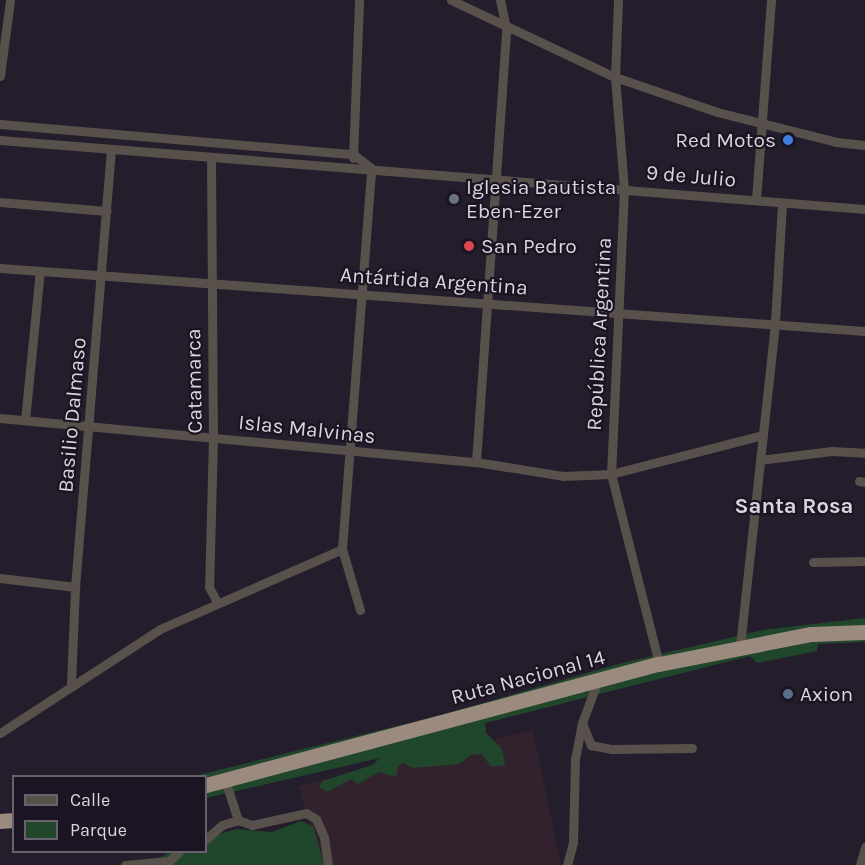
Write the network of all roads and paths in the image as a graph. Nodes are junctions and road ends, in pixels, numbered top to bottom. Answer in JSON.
{"nodes":[{"id":1,"x":358,"y":0,"type":"edge"},
{"id":2,"x":452,"y":0,"type":"edge"},
{"id":3,"x":500,"y":0,"type":"edge"},
{"id":4,"x":618,"y":0,"type":"edge"},
{"id":5,"x":771,"y":0,"type":"edge"},
{"id":6,"x":6,"y":7,"type":"edge"},
{"id":7,"x":506,"y":28,"type":"junction"},
{"id":8,"x":0,"y":76,"type":"edge"},
{"id":9,"x":615,"y":77,"type":"junction"},
{"id":10,"x":0,"y":124,"type":"edge"},
{"id":11,"x":762,"y":124,"type":"junction"},
{"id":12,"x":0,"y":140,"type":"edge"},
{"id":13,"x":865,"y":145,"type":"edge"},
{"id":14,"x":111,"y":150,"type":"junction"},
{"id":15,"x":353,"y":154,"type":"junction"},
{"id":16,"x":211,"y":157,"type":"junction"},
{"id":17,"x":352,"y":167,"type":"junction"},
{"id":18,"x":371,"y":168,"type":"junction"},
{"id":19,"x":497,"y":180,"type":"junction"},
{"id":20,"x":624,"y":189,"type":"junction"},
{"id":21,"x":756,"y":200,"type":"junction"},
{"id":22,"x":0,"y":202,"type":"edge"},
{"id":23,"x":782,"y":203,"type":"junction"},
{"id":24,"x":865,"y":209,"type":"edge"},
{"id":25,"x":107,"y":211,"type":"junction"},
{"id":26,"x":0,"y":268,"type":"edge"},
{"id":27,"x":40,"y":271,"type":"junction"},
{"id":28,"x":102,"y":276,"type":"junction"},
{"id":29,"x":211,"y":284,"type":"junction"},
{"id":30,"x":361,"y":294,"type":"junction"},
{"id":31,"x":488,"y":303,"type":"junction"},
{"id":32,"x":619,"y":313,"type":"junction"},
{"id":33,"x":775,"y":322,"type":"junction"},
{"id":34,"x":865,"y":331,"type":"edge"},
{"id":35,"x":0,"y":418,"type":"edge"},
{"id":36,"x":25,"y":420,"type":"junction"},
{"id":37,"x":89,"y":425,"type":"junction"},
{"id":38,"x":763,"y":435,"type":"junction"},
{"id":39,"x":213,"y":438,"type":"junction"},
{"id":40,"x":349,"y":453,"type":"junction"},
{"id":41,"x":865,"y":453,"type":"edge"},
{"id":42,"x":760,"y":460,"type":"junction"},
{"id":43,"x":476,"y":462,"type":"junction"},
{"id":44,"x":611,"y":474,"type":"junction"},
{"id":45,"x":342,"y":549,"type":"junction"},
{"id":46,"x":865,"y":561,"type":"edge"},
{"id":47,"x":813,"y":562,"type":"dead end"},
{"id":48,"x":0,"y":578,"type":"edge"},
{"id":49,"x":75,"y":587,"type":"junction"},
{"id":50,"x":208,"y":587,"type":"junction"},
{"id":51,"x":217,"y":602,"type":"junction"},
{"id":52,"x":199,"y":610,"type":"junction"},
{"id":53,"x":360,"y":610,"type":"dead end"},
{"id":54,"x":865,"y":632,"type":"edge"},
{"id":55,"x":740,"y":646,"type":"junction"},
{"id":56,"x":659,"y":664,"type":"junction"},
{"id":57,"x":598,"y":680,"type":"junction"},
{"id":58,"x":71,"y":684,"type":"junction"},
{"id":59,"x":582,"y":723,"type":"junction"},
{"id":60,"x":0,"y":733,"type":"edge"},
{"id":61,"x":692,"y":748,"type":"dead end"},
{"id":62,"x":225,"y":780,"type":"junction"},
{"id":63,"x":207,"y":785,"type":"edge"},
{"id":64,"x":238,"y":820,"type":"junction"},
{"id":65,"x":207,"y":838,"type":"edge"},
{"id":66,"x":865,"y":847,"type":"edge"},
{"id":67,"x":167,"y":863,"type":"edge"},
{"id":68,"x":125,"y":865,"type":"edge"},
{"id":69,"x":328,"y":865,"type":"edge"},
{"id":70,"x":567,"y":865,"type":"edge"},
{"id":71,"x":860,"y":865,"type":"edge"}],
"edges":[{"from":1,"to":15,"type":"street"},
{"from":2,"to":7,"type":"street"},
{"from":3,"to":7,"type":"street"},
{"from":4,"to":9,"type":"street","name":"República Argentina"},
{"from":5,"to":11,"type":"street"},
{"from":6,"to":8,"type":"street"},
{"from":7,"to":9,"type":"street"},
{"from":7,"to":19,"type":"street"},
{"from":9,"to":11,"type":"street"},
{"from":9,"to":20,"type":"street","name":"República Argentina"},
{"from":10,"to":15,"type":"street"},
{"from":11,"to":13,"type":"street"},
{"from":11,"to":21,"type":"street"},
{"from":12,"to":14,"type":"street","name":"9 de Julio"},
{"from":14,"to":16,"type":"street","name":"9 de Julio"},
{"from":14,"to":25,"type":"street","name":"Basilio Dalmaso"},
{"from":15,"to":17,"type":"street"},
{"from":15,"to":18,"type":"street"},
{"from":16,"to":17,"type":"street","name":"9 de Julio"},
{"from":16,"to":29,"type":"street","name":"Catamarca"},
{"from":17,"to":18,"type":"street","name":"9 de Julio"},
{"from":18,"to":19,"type":"street","name":"9 de Julio"},
{"from":18,"to":30,"type":"street"},
{"from":19,"to":20,"type":"street","name":"9 de Julio"},
{"from":19,"to":31,"type":"street"},
{"from":20,"to":21,"type":"street","name":"9 de Julio"},
{"from":20,"to":32,"type":"street","name":"República Argentina"},
{"from":21,"to":23,"type":"street","name":"9 de Julio"},
{"from":22,"to":25,"type":"street"},
{"from":23,"to":24,"type":"street","name":"9 de Julio"},
{"from":23,"to":33,"type":"street"},
{"from":25,"to":28,"type":"street","name":"Basilio Dalmaso"},
{"from":26,"to":27,"type":"street","name":"Antártida Argentina"},
{"from":27,"to":28,"type":"street","name":"Antártida Argentina"},
{"from":27,"to":36,"type":"street"},
{"from":28,"to":29,"type":"street","name":"Antártida Argentina"},
{"from":28,"to":37,"type":"street","name":"Basilio Dalmaso"},
{"from":29,"to":30,"type":"street","name":"Antártida Argentina"},
{"from":29,"to":39,"type":"street","name":"Catamarca"},
{"from":30,"to":31,"type":"street","name":"Antártida Argentina"},
{"from":30,"to":40,"type":"street"},
{"from":31,"to":32,"type":"street","name":"Antártida Argentina"},
{"from":31,"to":43,"type":"street"},
{"from":32,"to":33,"type":"street","name":"Antártida Argentina"},
{"from":32,"to":44,"type":"street","name":"República Argentina"},
{"from":33,"to":34,"type":"street","name":"Antártida Argentina"},
{"from":33,"to":38,"type":"street"},
{"from":35,"to":36,"type":"street","name":"Islas Malvinas"},
{"from":36,"to":37,"type":"street","name":"Islas Malvinas"},
{"from":37,"to":39,"type":"street","name":"Islas Malvinas"},
{"from":37,"to":49,"type":"street","name":"Basilio Dalmaso"},
{"from":38,"to":42,"type":"street"},
{"from":38,"to":44,"type":"street","name":"Islas Malvinas"},
{"from":39,"to":40,"type":"street","name":"Islas Malvinas"},
{"from":39,"to":50,"type":"street","name":"Catamarca"},
{"from":40,"to":43,"type":"street","name":"Islas Malvinas"},
{"from":40,"to":45,"type":"street"},
{"from":41,"to":42,"type":"street"},
{"from":42,"to":55,"type":"street"},
{"from":43,"to":44,"type":"street","name":"Islas Malvinas"},
{"from":44,"to":56,"type":"street","name":"República Argentina"},
{"from":45,"to":51,"type":"street"},
{"from":45,"to":53,"type":"street"},
{"from":46,"to":47,"type":"street"},
{"from":48,"to":49,"type":"street"},
{"from":49,"to":58,"type":"street","name":"Basilio Dalmaso"},
{"from":50,"to":51,"type":"street"},
{"from":50,"to":52,"type":"street"},
{"from":51,"to":52,"type":"street"},
{"from":52,"to":58,"type":"street"},
{"from":54,"to":55,"type":"highway","name":"Ruta Nacional 14"},
{"from":55,"to":56,"type":"highway","name":"Ruta Nacional 14"},
{"from":56,"to":57,"type":"highway","name":"Ruta Nacional 14"},
{"from":57,"to":59,"type":"street"},
{"from":57,"to":62,"type":"highway","name":"Ruta Nacional 14"},
{"from":58,"to":60,"type":"street"},
{"from":59,"to":61,"type":"street"},
{"from":59,"to":70,"type":"street"},
{"from":62,"to":63,"type":"highway","name":"Ruta Nacional 14"},
{"from":62,"to":64,"type":"street"},
{"from":64,"to":65,"type":"street"},
{"from":64,"to":69,"type":"street"},
{"from":66,"to":71,"type":"street"},
{"from":67,"to":68,"type":"street"}]}
